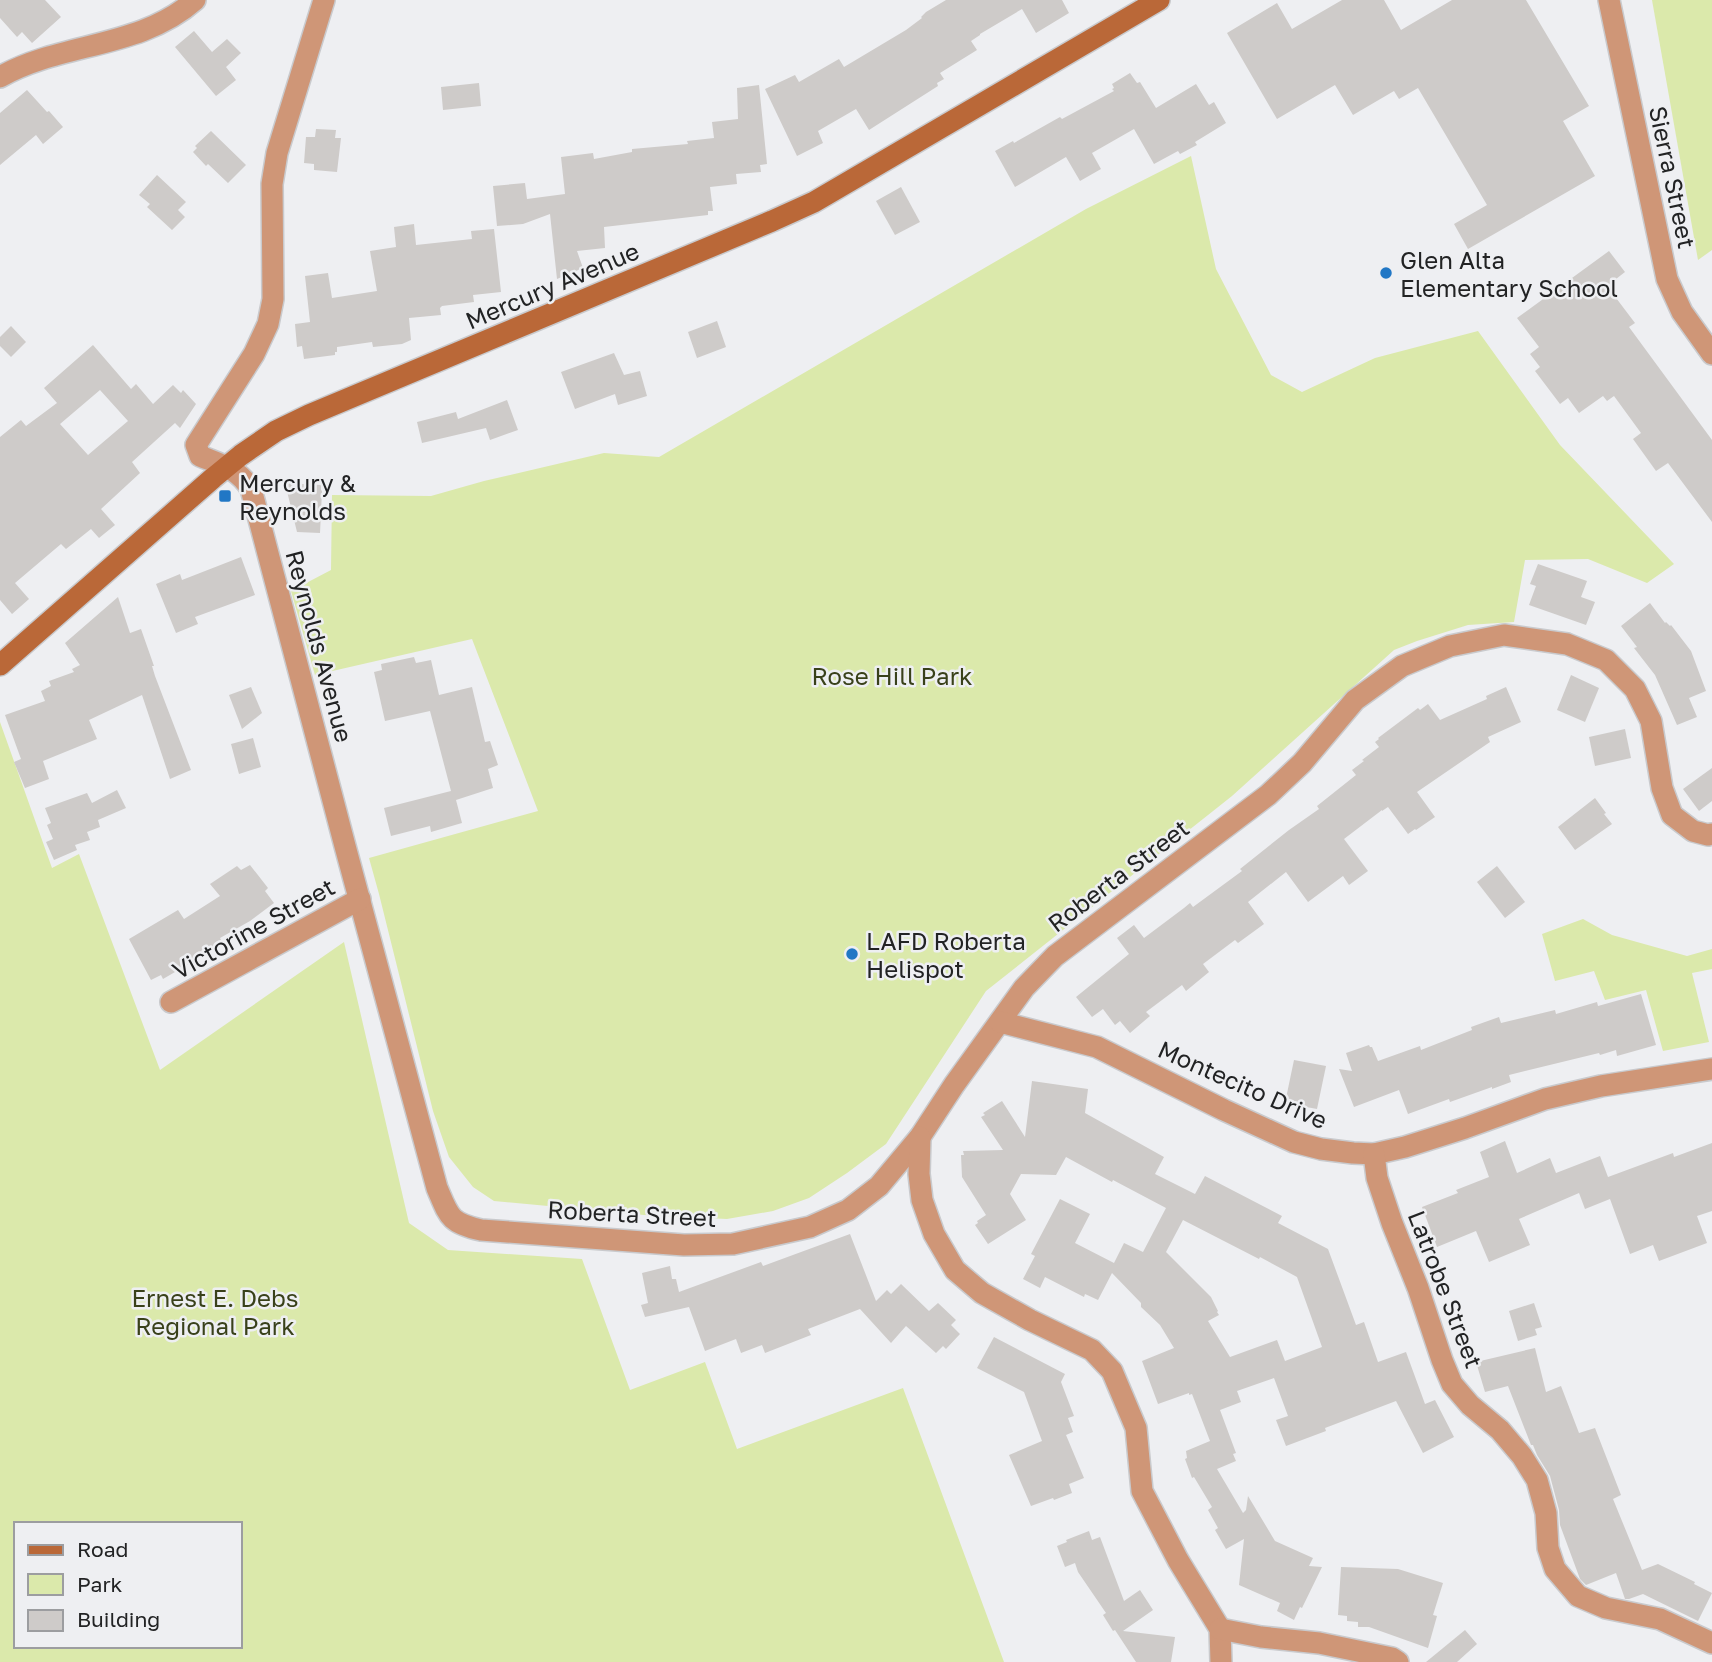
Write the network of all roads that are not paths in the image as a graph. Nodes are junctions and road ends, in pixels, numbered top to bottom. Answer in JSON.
{"nodes":[{"id":1,"x":195,"y":0,"type":"edge"},
{"id":2,"x":324,"y":0,"type":"edge"},
{"id":3,"x":1159,"y":0,"type":"edge"},
{"id":4,"x":1609,"y":0,"type":"edge"},
{"id":5,"x":0,"y":76,"type":"edge"},
{"id":6,"x":1712,"y":354,"type":"edge"},
{"id":7,"x":226,"y":467,"type":"junction"},
{"id":8,"x":0,"y":665,"type":"edge"},
{"id":9,"x":1712,"y":834,"type":"edge"},
{"id":10,"x":360,"y":899,"type":"junction"},
{"id":11,"x":171,"y":1003,"type":"dead end"},
{"id":12,"x":1000,"y":1022,"type":"junction"},
{"id":13,"x":1712,"y":1069,"type":"edge"},
{"id":14,"x":920,"y":1137,"type":"junction"},
{"id":15,"x":1374,"y":1154,"type":"junction"},
{"id":16,"x":454,"y":1221,"type":"joint"},
{"id":17,"x":1220,"y":1629,"type":"junction"},
{"id":18,"x":1712,"y":1643,"type":"edge"},
{"id":19,"x":1221,"y":1662,"type":"edge"},
{"id":20,"x":1398,"y":1662,"type":"edge"}],
"edges":[{"from":1,"to":5,"type":"street"},
{"from":2,"to":7,"type":"street","name":"Reynolds Avenue"},
{"from":3,"to":7,"type":"street","name":"Mercury Avenue"},
{"from":4,"to":6,"type":"street","name":"Sierra Street"},
{"from":7,"to":8,"type":"street","name":"Mercury Avenue"},
{"from":7,"to":10,"type":"street","name":"Reynolds Avenue"},
{"from":9,"to":12,"type":"street","name":"Roberta Street"},
{"from":10,"to":11,"type":"street","name":"Victorine Street"},
{"from":10,"to":16,"type":"street","name":"Reynolds Avenue"},
{"from":12,"to":14,"type":"street","name":"Roberta Street"},
{"from":12,"to":15,"type":"street","name":"Montecito Drive"},
{"from":13,"to":15,"type":"street","name":"Montecito Drive"},
{"from":14,"to":16,"type":"street","name":"Roberta Street"},
{"from":14,"to":17,"type":"street"},
{"from":15,"to":18,"type":"street","name":"Latrobe Street"},
{"from":17,"to":19,"type":"street"},
{"from":17,"to":20,"type":"street"}]}
